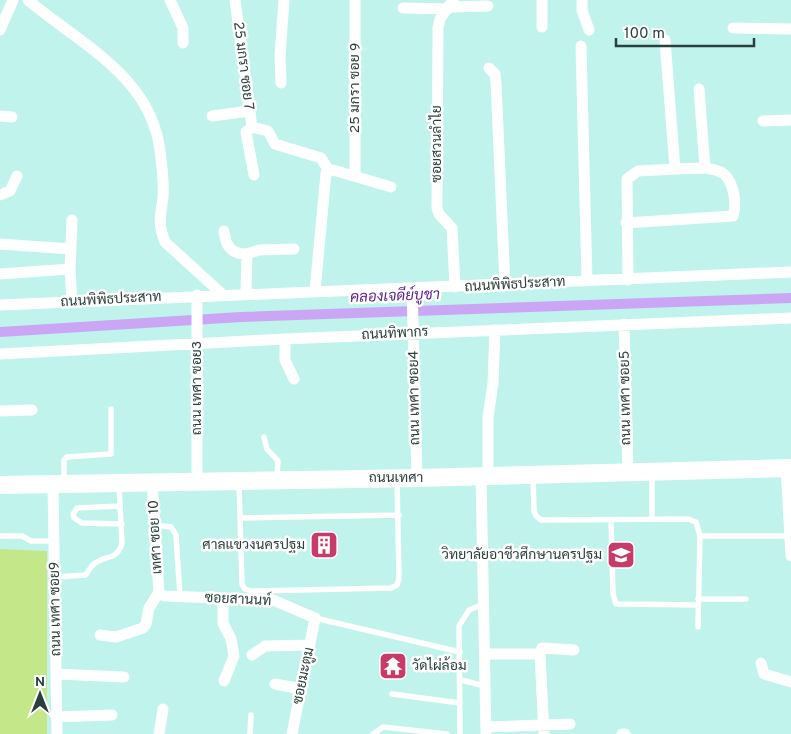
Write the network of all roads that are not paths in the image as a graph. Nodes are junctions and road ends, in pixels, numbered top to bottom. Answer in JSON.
{"nodes":[{"id":1,"x":13,"y":0,"type":"edge"},
{"id":2,"x":28,"y":0,"type":"edge"},
{"id":3,"x":170,"y":0,"type":"edge"},
{"id":4,"x":235,"y":0,"type":"edge"},
{"id":5,"x":284,"y":0,"type":"edge"},
{"id":6,"x":355,"y":0,"type":"edge"},
{"id":7,"x":542,"y":0,"type":"edge"},
{"id":8,"x":582,"y":0,"type":"edge"},
{"id":9,"x":450,"y":5,"type":"edge"},
{"id":10,"x":488,"y":6,"type":"dead end"},
{"id":11,"x":403,"y":8,"type":"dead end"},
{"id":12,"x":542,"y":27,"type":"dead end"},
{"id":13,"x":733,"y":28,"type":"dead end"},
{"id":14,"x":791,"y":29,"type":"edge"},
{"id":15,"x":0,"y":30,"type":"edge"},
{"id":16,"x":589,"y":30,"type":"dead end"},
{"id":17,"x":665,"y":40,"type":"dead end"},
{"id":18,"x":183,"y":44,"type":"dead end"},
{"id":19,"x":582,"y":46,"type":"dead end"},
{"id":20,"x":489,"y":68,"type":"dead end"},
{"id":21,"x":281,"y":83,"type":"dead end"},
{"id":22,"x":699,"y":90,"type":"dead end"},
{"id":23,"x":249,"y":111,"type":"junction"},
{"id":24,"x":0,"y":116,"type":"edge"},
{"id":25,"x":212,"y":116,"type":"dead end"},
{"id":26,"x":12,"y":117,"type":"dead end"},
{"id":27,"x":791,"y":120,"type":"edge"},
{"id":28,"x":763,"y":121,"type":"dead end"},
{"id":29,"x":252,"y":127,"type":"junction"},
{"id":30,"x":705,"y":168,"type":"junction"},
{"id":31,"x":675,"y":169,"type":"junction"},
{"id":32,"x":329,"y":171,"type":"junction"},
{"id":33,"x":254,"y":175,"type":"dead end"},
{"id":34,"x":355,"y":175,"type":"junction"},
{"id":35,"x":17,"y":176,"type":"dead end"},
{"id":36,"x":391,"y":187,"type":"dead end"},
{"id":37,"x":0,"y":195,"type":"edge"},
{"id":38,"x":72,"y":220,"type":"dead end"},
{"id":39,"x":626,"y":223,"type":"junction"},
{"id":40,"x":224,"y":231,"type":"dead end"},
{"id":41,"x":0,"y":244,"type":"edge"},
{"id":42,"x":71,"y":249,"type":"junction"},
{"id":43,"x":294,"y":249,"type":"dead end"},
{"id":44,"x":247,"y":254,"type":"junction"},
{"id":45,"x":70,"y":268,"type":"junction"},
{"id":46,"x":791,"y":272,"type":"edge"},
{"id":47,"x":0,"y":274,"type":"edge"},
{"id":48,"x":628,"y":280,"type":"junction"},
{"id":49,"x":587,"y":281,"type":"junction"},
{"id":50,"x":505,"y":285,"type":"junction"},
{"id":51,"x":455,"y":287,"type":"junction"},
{"id":52,"x":316,"y":290,"type":"junction"},
{"id":53,"x":412,"y":292,"type":"junction"},
{"id":54,"x":246,"y":293,"type":"junction"},
{"id":55,"x":222,"y":294,"type":"junction"},
{"id":56,"x":197,"y":299,"type":"junction"},
{"id":57,"x":72,"y":302,"type":"junction"},
{"id":58,"x":0,"y":306,"type":"edge"},
{"id":59,"x":791,"y":318,"type":"edge"},
{"id":60,"x":624,"y":324,"type":"junction"},
{"id":61,"x":414,"y":329,"type":"junction"},
{"id":62,"x":495,"y":330,"type":"junction"},
{"id":63,"x":197,"y":338,"type":"junction"},
{"id":64,"x":285,"y":339,"type":"junction"},
{"id":65,"x":0,"y":354,"type":"edge"},
{"id":66,"x":294,"y":379,"type":"dead end"},
{"id":67,"x":111,"y":408,"type":"dead end"},
{"id":68,"x":32,"y":410,"type":"dead end"},
{"id":69,"x":0,"y":411,"type":"edge"},
{"id":70,"x":264,"y":437,"type":"dead end"},
{"id":71,"x":789,"y":468,"type":"edge"},
{"id":72,"x":652,"y":472,"type":"junction"},
{"id":73,"x":628,"y":473,"type":"junction"},
{"id":74,"x":485,"y":476,"type":"junction"},
{"id":75,"x":532,"y":476,"type":"junction"},
{"id":76,"x":397,"y":477,"type":"junction"},
{"id":77,"x":417,"y":478,"type":"junction"},
{"id":78,"x":239,"y":480,"type":"junction"},
{"id":79,"x":277,"y":480,"type":"junction"},
{"id":80,"x":197,"y":481,"type":"junction"},
{"id":81,"x":152,"y":482,"type":"junction"},
{"id":82,"x":119,"y":483,"type":"junction"},
{"id":83,"x":59,"y":484,"type":"junction"},
{"id":84,"x":0,"y":485,"type":"edge"},
{"id":85,"x":120,"y":506,"type":"junction"},
{"id":86,"x":399,"y":515,"type":"junction"},
{"id":87,"x":240,"y":518,"type":"junction"},
{"id":88,"x":652,"y":519,"type":"junction"},
{"id":89,"x":611,"y":520,"type":"junction"},
{"id":90,"x":122,"y":524,"type":"junction"},
{"id":91,"x":156,"y":525,"type":"junction"},
{"id":92,"x":0,"y":536,"type":"edge"},
{"id":93,"x":700,"y":536,"type":"junction"},
{"id":94,"x":789,"y":536,"type":"junction"},
{"id":95,"x":55,"y":541,"type":"junction"},
{"id":96,"x":791,"y":556,"type":"edge"},
{"id":97,"x":56,"y":577,"type":"junction"},
{"id":98,"x":158,"y":592,"type":"junction"},
{"id":99,"x":180,"y":597,"type":"junction"},
{"id":100,"x":746,"y":599,"type":"dead end"},
{"id":101,"x":223,"y":600,"type":"junction"},
{"id":102,"x":698,"y":602,"type":"junction"},
{"id":103,"x":484,"y":604,"type":"junction"},
{"id":104,"x":316,"y":618,"type":"junction"},
{"id":105,"x":698,"y":627,"type":"dead end"},
{"id":106,"x":100,"y":635,"type":"dead end"},
{"id":107,"x":310,"y":645,"type":"junction"},
{"id":108,"x":574,"y":650,"type":"dead end"},
{"id":109,"x":460,"y":652,"type":"junction"},
{"id":110,"x":485,"y":654,"type":"junction"},
{"id":111,"x":540,"y":654,"type":"junction"},
{"id":112,"x":252,"y":655,"type":"dead end"},
{"id":113,"x":761,"y":662,"type":"dead end"},
{"id":114,"x":56,"y":674,"type":"junction"},
{"id":115,"x":124,"y":677,"type":"dead end"},
{"id":116,"x":460,"y":680,"type":"junction"},
{"id":117,"x":224,"y":681,"type":"dead end"},
{"id":118,"x":791,"y":682,"type":"edge"},
{"id":119,"x":275,"y":684,"type":"dead end"},
{"id":120,"x":486,"y":686,"type":"junction"},
{"id":121,"x":301,"y":689,"type":"junction"},
{"id":122,"x":392,"y":694,"type":"dead end"},
{"id":123,"x":460,"y":703,"type":"junction"},
{"id":124,"x":163,"y":709,"type":"dead end"},
{"id":125,"x":112,"y":715,"type":"dead end"},
{"id":126,"x":251,"y":715,"type":"dead end"},
{"id":127,"x":56,"y":717,"type":"junction"},
{"id":128,"x":570,"y":724,"type":"dead end"},
{"id":129,"x":544,"y":729,"type":"edge"},
{"id":130,"x":486,"y":730,"type":"edge"},
{"id":131,"x":57,"y":734,"type":"edge"},
{"id":132,"x":159,"y":734,"type":"edge"},
{"id":133,"x":250,"y":734,"type":"edge"},
{"id":134,"x":292,"y":734,"type":"edge"},
{"id":135,"x":373,"y":734,"type":"edge"},
{"id":136,"x":447,"y":734,"type":"edge"},
{"id":137,"x":460,"y":734,"type":"edge"}],
"edges":[{"from":1,"to":15,"type":"street"},
{"from":2,"to":55,"type":"street"},
{"from":3,"to":18,"type":"street"},
{"from":4,"to":23,"type":"street","name":"25 มกรา ซอย 7"},
{"from":5,"to":21,"type":"street"},
{"from":6,"to":34,"type":"street","name":"25 มกรา ซอย 9"},
{"from":7,"to":12,"type":"street"},
{"from":8,"to":16,"type":"street"},
{"from":9,"to":10,"type":"street"},
{"from":9,"to":11,"type":"street"},
{"from":9,"to":51,"type":"street","name":"ซอยสวนลำไย"},
{"from":13,"to":14,"type":"street"},
{"from":17,"to":31,"type":"street"},
{"from":19,"to":49,"type":"street"},
{"from":20,"to":50,"type":"street"},
{"from":22,"to":30,"type":"street"},
{"from":23,"to":25,"type":"street"},
{"from":23,"to":29,"type":"street","name":"25 มกรา ซอย 7"},
{"from":24,"to":26,"type":"street"},
{"from":27,"to":28,"type":"street"},
{"from":29,"to":32,"type":"street","name":"25 มกรา ซอย 7"},
{"from":29,"to":33,"type":"street"},
{"from":30,"to":31,"type":"street"},
{"from":30,"to":39,"type":"street"},
{"from":31,"to":39,"type":"street"},
{"from":32,"to":34,"type":"street"},
{"from":32,"to":52,"type":"street"},
{"from":34,"to":36,"type":"street"},
{"from":35,"to":37,"type":"street"},
{"from":38,"to":42,"type":"street"},
{"from":39,"to":48,"type":"street"},
{"from":40,"to":44,"type":"street"},
{"from":41,"to":42,"type":"street"},
{"from":42,"to":45,"type":"street"},
{"from":43,"to":44,"type":"street"},
{"from":44,"to":54,"type":"street"},
{"from":45,"to":47,"type":"street"},
{"from":45,"to":57,"type":"street"},
{"from":46,"to":48,"type":"street","name":"ถนนพิพิธประสาท"},
{"from":48,"to":49,"type":"street","name":"ถนนพิพิธประสาท"},
{"from":49,"to":50,"type":"street","name":"ถนนพิพิธประสาท"},
{"from":50,"to":51,"type":"street","name":"ถนนพิพิธประสาท"},
{"from":51,"to":53,"type":"street","name":"ถนนพิพิธประสาท"},
{"from":52,"to":53,"type":"street","name":"ถนนพิพิธประสาท"},
{"from":52,"to":54,"type":"street","name":"ถนนพิพิธประสาท"},
{"from":53,"to":61,"type":"street","name":"ถนน เทศา ซอย4"},
{"from":54,"to":55,"type":"street","name":"ถนนพิพิธประสาท"},
{"from":55,"to":56,"type":"street","name":"ถนนพิพิธประสาท"},
{"from":56,"to":57,"type":"street","name":"ถนนพิพิธประสาท"},
{"from":56,"to":63,"type":"street","name":"ถนน เทศา ซอย3"},
{"from":57,"to":58,"type":"street","name":"ถนนพิพิธประสาท"},
{"from":59,"to":60,"type":"street","name":"ถนนทิพากร"},
{"from":60,"to":62,"type":"street","name":"ถนนทิพากร"},
{"from":60,"to":73,"type":"street","name":"ถนน เทศา ซอย5"},
{"from":61,"to":62,"type":"street","name":"ถนนทิพากร"},
{"from":61,"to":64,"type":"street","name":"ถนนทิพากร"},
{"from":61,"to":77,"type":"street","name":"ถนน เทศา ซอย4"},
{"from":62,"to":74,"type":"street"},
{"from":63,"to":64,"type":"street","name":"ถนนทิพากร"},
{"from":63,"to":65,"type":"street","name":"ถนนทิพากร"},
{"from":63,"to":80,"type":"street","name":"ถนน เทศา ซอย3"},
{"from":64,"to":66,"type":"street"},
{"from":67,"to":83,"type":"lane"},
{"from":68,"to":69,"type":"street"},
{"from":70,"to":79,"type":"lane"},
{"from":71,"to":72,"type":"main road","name":"ถนนเทศา"},
{"from":71,"to":94,"type":"street"},
{"from":72,"to":73,"type":"main road","name":"ถนนเทศา"},
{"from":72,"to":88,"type":"lane"},
{"from":73,"to":75,"type":"main road","name":"ถนนเทศา"},
{"from":74,"to":75,"type":"main road","name":"ถนนเทศา"},
{"from":74,"to":77,"type":"main road","name":"ถนนเทศา"},
{"from":74,"to":103,"type":"street"},
{"from":75,"to":89,"type":"lane"},
{"from":76,"to":77,"type":"main road","name":"ถนนเทศา"},
{"from":76,"to":79,"type":"main road","name":"ถนนเทศา"},
{"from":76,"to":86,"type":"lane"},
{"from":78,"to":79,"type":"main road","name":"ถนนเทศา"},
{"from":78,"to":80,"type":"main road","name":"ถนนเทศา"},
{"from":78,"to":87,"type":"lane"},
{"from":80,"to":81,"type":"main road","name":"ถนนเทศา"},
{"from":81,"to":82,"type":"main road","name":"ถนนเทศา"},
{"from":81,"to":91,"type":"street","name":"เทศา ซอย 10"},
{"from":82,"to":83,"type":"main road","name":"ถนนเทศา"},
{"from":82,"to":85,"type":"lane"},
{"from":83,"to":84,"type":"main road","name":"ถนนเทศา"},
{"from":83,"to":95,"type":"street","name":"ถนน เทศา ซอย9"},
{"from":85,"to":90,"type":"lane"},
{"from":85,"to":90,"type":"lane"},
{"from":86,"to":87,"type":"lane"},
{"from":86,"to":87,"type":"lane"},
{"from":88,"to":89,"type":"lane"},
{"from":88,"to":93,"type":"lane"},
{"from":89,"to":102,"type":"lane"},
{"from":90,"to":97,"type":"lane"},
{"from":91,"to":98,"type":"street","name":"เทศา ซอย 10"},
{"from":91,"to":99,"type":"lane"},
{"from":92,"to":95,"type":"lane"},
{"from":93,"to":94,"type":"lane"},
{"from":93,"to":102,"type":"lane"},
{"from":94,"to":96,"type":"street"},
{"from":95,"to":97,"type":"street","name":"ถนน เทศา ซอย9"},
{"from":97,"to":114,"type":"street","name":"ถนน เทศา ซอย9"},
{"from":98,"to":99,"type":"street","name":"ซอยสานนท์"},
{"from":98,"to":106,"type":"street"},
{"from":99,"to":101,"type":"street","name":"ซอยสานนท์"},
{"from":100,"to":102,"type":"lane"},
{"from":101,"to":104,"type":"street","name":"ซอยสานนท์"},
{"from":101,"to":117,"type":"street"},
{"from":102,"to":105,"type":"lane"},
{"from":103,"to":109,"type":"lane"},
{"from":103,"to":110,"type":"street"},
{"from":104,"to":107,"type":"street","name":"ซอยมะตูม"},
{"from":104,"to":109,"type":"lane"},
{"from":107,"to":112,"type":"street"},
{"from":107,"to":121,"type":"street","name":"ซอยมะตูม"},
{"from":108,"to":111,"type":"street"},
{"from":109,"to":116,"type":"lane"},
{"from":110,"to":111,"type":"street"},
{"from":110,"to":120,"type":"street"},
{"from":111,"to":129,"type":"street"},
{"from":113,"to":118,"type":"street"},
{"from":114,"to":115,"type":"street"},
{"from":114,"to":127,"type":"street","name":"ถนน เทศา ซอย9"},
{"from":116,"to":120,"type":"lane"},
{"from":116,"to":123,"type":"lane"},
{"from":119,"to":121,"type":"street"},
{"from":120,"to":130,"type":"street"},
{"from":121,"to":134,"type":"street","name":"ซอยมะตูม"},
{"from":122,"to":123,"type":"lane"},
{"from":123,"to":137,"type":"lane"},
{"from":124,"to":132,"type":"street"},
{"from":125,"to":127,"type":"street"},
{"from":126,"to":133,"type":"lane"},
{"from":127,"to":131,"type":"street","name":"ถนน เทศา ซอย9"},
{"from":128,"to":129,"type":"street"},
{"from":129,"to":130,"type":"street"},
{"from":135,"to":136,"type":"lane"}]}
